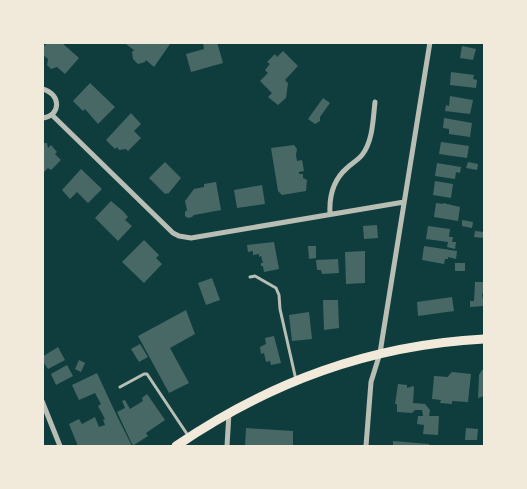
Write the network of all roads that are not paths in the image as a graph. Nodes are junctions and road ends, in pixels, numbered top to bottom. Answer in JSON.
{"nodes":[{"id":1,"x":430,"y":42,"type":"edge"},
{"id":2,"x":42,"y":89,"type":"edge"},
{"id":3,"x":375,"y":102,"type":"dead end"},
{"id":4,"x":52,"y":115,"type":"junction"},
{"id":5,"x":42,"y":118,"type":"edge"},
{"id":6,"x":404,"y":202,"type":"junction"},
{"id":7,"x":330,"y":214,"type":"junction"},
{"id":8,"x":250,"y":277,"type":"dead end"},
{"id":9,"x":484,"y":338,"type":"edge"},
{"id":10,"x":380,"y":353,"type":"junction"},
{"id":11,"x":296,"y":381,"type":"junction"},
{"id":12,"x":120,"y":387,"type":"dead end"},
{"id":13,"x":42,"y":401,"type":"edge"},
{"id":14,"x":229,"y":413,"type":"junction"},
{"id":15,"x":189,"y":437,"type":"junction"},
{"id":16,"x":60,"y":446,"type":"edge"},
{"id":17,"x":176,"y":446,"type":"edge"},
{"id":18,"x":227,"y":446,"type":"edge"},
{"id":19,"x":366,"y":446,"type":"edge"}],
"edges":[{"from":1,"to":6,"type":"street"},
{"from":2,"to":4,"type":"street"},
{"from":3,"to":7,"type":"street"},
{"from":4,"to":5,"type":"street"},
{"from":4,"to":7,"type":"street"},
{"from":6,"to":7,"type":"street"},
{"from":6,"to":10,"type":"street"},
{"from":8,"to":11,"type":"lane"},
{"from":9,"to":10,"type":"main road"},
{"from":10,"to":11,"type":"main road"},
{"from":10,"to":19,"type":"street"},
{"from":11,"to":14,"type":"main road"},
{"from":12,"to":15,"type":"lane"},
{"from":13,"to":16,"type":"street"},
{"from":14,"to":15,"type":"main road"},
{"from":14,"to":18,"type":"street"},
{"from":15,"to":17,"type":"main road"}]}
